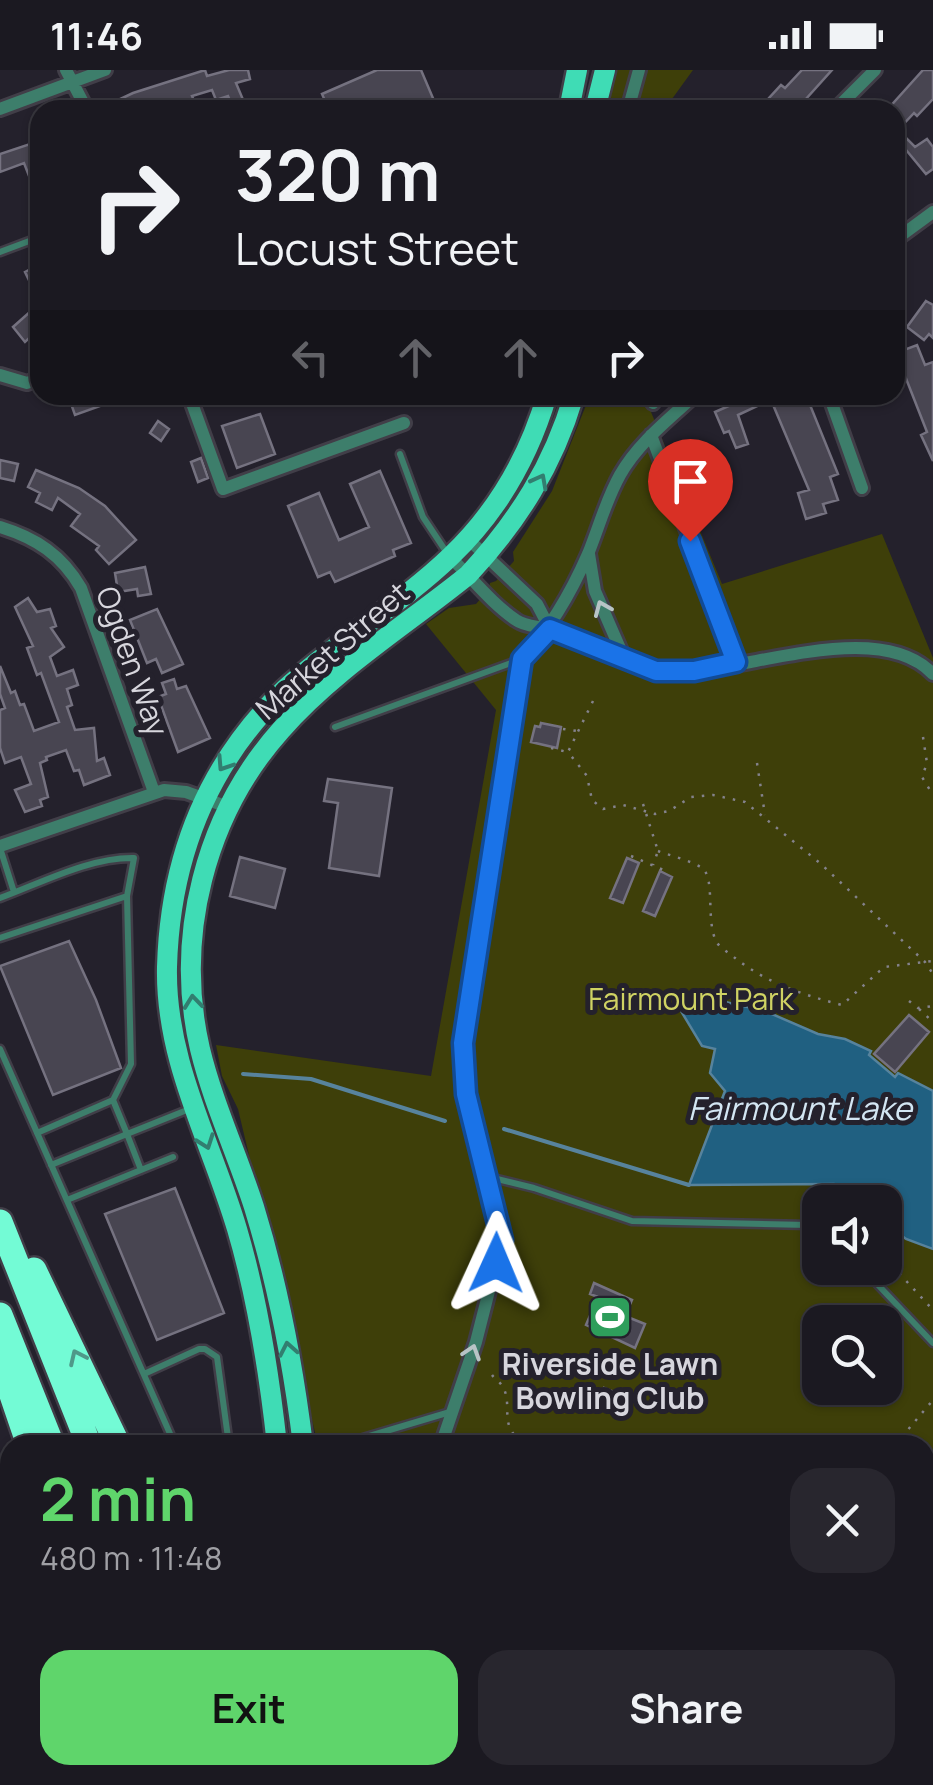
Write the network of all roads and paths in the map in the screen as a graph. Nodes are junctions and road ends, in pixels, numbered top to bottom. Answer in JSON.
{"nodes":[{"id":1,"x":105,"y":70,"type":"edge"},
{"id":2,"x":577,"y":70,"type":"edge"},
{"id":3,"x":605,"y":70,"type":"edge"},
{"id":4,"x":639,"y":70,"type":"edge"},
{"id":5,"x":875,"y":70,"type":"edge"},
{"id":6,"x":70,"y":76,"type":"edge"},
{"id":7,"x":82,"y":100,"type":"edge"},
{"id":8,"x":571,"y":100,"type":"edge"},
{"id":9,"x":597,"y":100,"type":"edge"},
{"id":10,"x":631,"y":100,"type":"edge"},
{"id":11,"x":846,"y":100,"type":"edge"},
{"id":12,"x":0,"y":109,"type":"edge"},
{"id":13,"x":933,"y":212,"type":"edge"},
{"id":14,"x":905,"y":233,"type":"edge"},
{"id":15,"x":30,"y":241,"type":"edge"},
{"id":16,"x":0,"y":252,"type":"edge"},
{"id":17,"x":0,"y":374,"type":"edge"},
{"id":18,"x":30,"y":382,"type":"edge"},
{"id":19,"x":193,"y":405,"type":"edge"},
{"id":20,"x":543,"y":405,"type":"edge"},
{"id":21,"x":570,"y":405,"type":"edge"},
{"id":22,"x":684,"y":405,"type":"edge"},
{"id":23,"x":833,"y":405,"type":"edge"},
{"id":24,"x":404,"y":423,"type":"dead end"},
{"id":25,"x":651,"y":435,"type":"junction"},
{"id":26,"x":400,"y":454,"type":"dead end"},
{"id":27,"x":862,"y":488,"type":"dead end"},
{"id":28,"x":0,"y":528,"type":"edge"},
{"id":29,"x":467,"y":538,"type":"junction"},
{"id":30,"x":588,"y":553,"type":"junction"},
{"id":31,"x":486,"y":556,"type":"junction"},
{"id":32,"x":450,"y":557,"type":"junction"},
{"id":33,"x":468,"y":575,"type":"junction"},
{"id":34,"x":550,"y":629,"type":"junction"},
{"id":35,"x":522,"y":659,"type":"junction"},
{"id":36,"x":625,"y":660,"type":"junction"},
{"id":37,"x":736,"y":662,"type":"junction"},
{"id":38,"x":933,"y":674,"type":"edge"},
{"id":39,"x":593,"y":700,"type":"dead end"},
{"id":40,"x":335,"y":727,"type":"dead end"},
{"id":41,"x":564,"y":730,"type":"dead end"},
{"id":42,"x":578,"y":731,"type":"junction"},
{"id":43,"x":923,"y":736,"type":"dead end"},
{"id":44,"x":552,"y":748,"type":"dead end"},
{"id":45,"x":568,"y":752,"type":"junction"},
{"id":46,"x":757,"y":763,"type":"dead end"},
{"id":47,"x":154,"y":792,"type":"junction"},
{"id":48,"x":933,"y":795,"type":"edge"},
{"id":49,"x":204,"y":798,"type":"junction"},
{"id":50,"x":644,"y":804,"type":"dead end"},
{"id":51,"x":228,"y":807,"type":"junction"},
{"id":52,"x":645,"y":811,"type":"junction"},
{"id":53,"x":765,"y":817,"type":"junction"},
{"id":54,"x":0,"y":847,"type":"edge"},
{"id":55,"x":658,"y":851,"type":"junction"},
{"id":56,"x":631,"y":856,"type":"dead end"},
{"id":57,"x":652,"y":865,"type":"junction"},
{"id":58,"x":668,"y":872,"type":"dead end"},
{"id":59,"x":14,"y":892,"type":"junction"},
{"id":60,"x":127,"y":896,"type":"junction"},
{"id":61,"x":0,"y":898,"type":"edge"},
{"id":62,"x":0,"y":938,"type":"edge"},
{"id":63,"x":933,"y":961,"type":"edge"},
{"id":64,"x":924,"y":962,"type":"junction"},
{"id":65,"x":933,"y":974,"type":"edge"},
{"id":66,"x":909,"y":1001,"type":"dead end"},
{"id":67,"x":933,"y":1006,"type":"edge"},
{"id":68,"x":918,"y":1008,"type":"junction"},
{"id":69,"x":933,"y":1022,"type":"edge"},
{"id":70,"x":0,"y":1049,"type":"edge"},
{"id":71,"x":113,"y":1100,"type":"junction"},
{"id":72,"x":193,"y":1107,"type":"junction"},
{"id":73,"x":37,"y":1133,"type":"junction"},
{"id":74,"x":127,"y":1134,"type":"junction"},
{"id":75,"x":173,"y":1157,"type":"dead end"},
{"id":76,"x":50,"y":1165,"type":"junction"},
{"id":77,"x":141,"y":1170,"type":"junction"},
{"id":78,"x":488,"y":1177,"type":"junction"},
{"id":79,"x":66,"y":1200,"type":"junction"},
{"id":80,"x":0,"y":1222,"type":"edge"},
{"id":81,"x":802,"y":1225,"type":"edge"},
{"id":82,"x":11,"y":1248,"type":"junction"},
{"id":83,"x":902,"y":1276,"type":"edge"},
{"id":84,"x":878,"y":1285,"type":"edge"},
{"id":85,"x":933,"y":1310,"type":"edge"},
{"id":86,"x":0,"y":1315,"type":"edge"},
{"id":87,"x":933,"y":1343,"type":"edge"},
{"id":88,"x":0,"y":1360,"type":"edge"},
{"id":89,"x":144,"y":1374,"type":"junction"},
{"id":90,"x":492,"y":1374,"type":"dead end"},
{"id":91,"x":933,"y":1400,"type":"edge"},
{"id":92,"x":453,"y":1411,"type":"junction"},
{"id":93,"x":26,"y":1435,"type":"edge"},
{"id":94,"x":48,"y":1435,"type":"edge"},
{"id":95,"x":84,"y":1435,"type":"edge"},
{"id":96,"x":113,"y":1435,"type":"edge"},
{"id":97,"x":171,"y":1435,"type":"edge"},
{"id":98,"x":227,"y":1435,"type":"edge"},
{"id":99,"x":276,"y":1435,"type":"edge"},
{"id":100,"x":301,"y":1435,"type":"edge"},
{"id":101,"x":373,"y":1435,"type":"edge"},
{"id":102,"x":445,"y":1435,"type":"edge"},
{"id":103,"x":514,"y":1435,"type":"edge"},
{"id":104,"x":903,"y":1435,"type":"edge"}],
"edges":[{"from":1,"to":6,"type":"street"},
{"from":2,"to":8,"type":"main road"},
{"from":3,"to":9,"type":"main road"},
{"from":4,"to":10,"type":"street"},
{"from":5,"to":11,"type":"street"},
{"from":6,"to":7,"type":"street"},
{"from":6,"to":12,"type":"street"},
{"from":13,"to":14,"type":"street"},
{"from":15,"to":16,"type":"lane"},
{"from":17,"to":18,"type":"street"},
{"from":19,"to":24,"type":"street"},
{"from":20,"to":29,"type":"main road","name":"Market Street"},
{"from":31,"to":21,"type":"main road","name":"Market Street","one_way":true},
{"from":22,"to":25,"type":"street"},
{"from":23,"to":27,"type":"street"},
{"from":25,"to":30,"type":"street"},
{"from":25,"to":37,"type":"street"},
{"from":26,"to":32,"type":"lane"},
{"from":28,"to":47,"type":"street","name":"Ogden Way"},
{"from":29,"to":31,"type":"street"},
{"from":29,"to":32,"type":"main road","name":"Market Street"},
{"from":30,"to":34,"type":"street"},
{"from":36,"to":30,"type":"street","one_way":true},
{"from":31,"to":33,"type":"main road","name":"Market Street"},
{"from":31,"to":34,"type":"street"},
{"from":32,"to":33,"type":"street"},
{"from":32,"to":49,"type":"main road","name":"Market Street","one_way":true},
{"from":33,"to":34,"type":"street"},
{"from":33,"to":51,"type":"main road","name":"Market Street"},
{"from":34,"to":35,"type":"street"},
{"from":34,"to":36,"type":"street"},
{"from":35,"to":40,"type":"lane"},
{"from":35,"to":78,"type":"street"},
{"from":36,"to":37,"type":"street"},
{"from":37,"to":38,"type":"street"},
{"from":39,"to":42,"type":"path"},
{"from":41,"to":42,"type":"path"},
{"from":42,"to":45,"type":"path"},
{"from":43,"to":48,"type":"path"},
{"from":44,"to":45,"type":"path"},
{"from":45,"to":52,"type":"path"},
{"from":46,"to":53,"type":"path"},
{"from":47,"to":49,"type":"street"},
{"from":47,"to":54,"type":"street"},
{"from":49,"to":51,"type":"street"},
{"from":49,"to":72,"type":"main road","name":"Market Street"},
{"from":50,"to":52,"type":"path"},
{"from":100,"to":51,"type":"main road","name":"Market Street","one_way":true},
{"from":52,"to":53,"type":"path"},
{"from":52,"to":55,"type":"path"},
{"from":53,"to":64,"type":"path"},
{"from":54,"to":59,"type":"lane"},
{"from":55,"to":57,"type":"path"},
{"from":55,"to":64,"type":"path"},
{"from":56,"to":57,"type":"path"},
{"from":57,"to":58,"type":"path"},
{"from":59,"to":60,"type":"lane"},
{"from":59,"to":61,"type":"lane"},
{"from":60,"to":62,"type":"lane"},
{"from":60,"to":71,"type":"lane"},
{"from":63,"to":64,"type":"path"},
{"from":64,"to":65,"type":"path"},
{"from":66,"to":68,"type":"path"},
{"from":67,"to":68,"type":"path"},
{"from":68,"to":69,"type":"path"},
{"from":70,"to":73,"type":"lane"},
{"from":71,"to":73,"type":"lane"},
{"from":71,"to":74,"type":"lane"},
{"from":72,"to":74,"type":"lane"},
{"from":72,"to":99,"type":"main road","name":"Market Street","one_way":true},
{"from":73,"to":76,"type":"lane"},
{"from":74,"to":76,"type":"lane"},
{"from":74,"to":77,"type":"lane"},
{"from":75,"to":77,"type":"lane"},
{"from":76,"to":79,"type":"lane"},
{"from":77,"to":79,"type":"lane"},
{"from":78,"to":81,"type":"lane"},
{"from":92,"to":78,"type":"street","one_way":true},
{"from":79,"to":89,"type":"lane"},
{"from":80,"to":82,"type":"highway"},
{"from":82,"to":95,"type":"highway"},
{"from":96,"to":82,"type":"highway","one_way":true},
{"from":83,"to":85,"type":"path"},
{"from":84,"to":87,"type":"lane"},
{"from":86,"to":94,"type":"highway"},
{"from":88,"to":93,"type":"highway"},
{"from":89,"to":97,"type":"lane"},
{"from":89,"to":98,"type":"lane"},
{"from":90,"to":103,"type":"path"},
{"from":91,"to":104,"type":"path"},
{"from":92,"to":101,"type":"lane"},
{"from":92,"to":102,"type":"street"}]}
